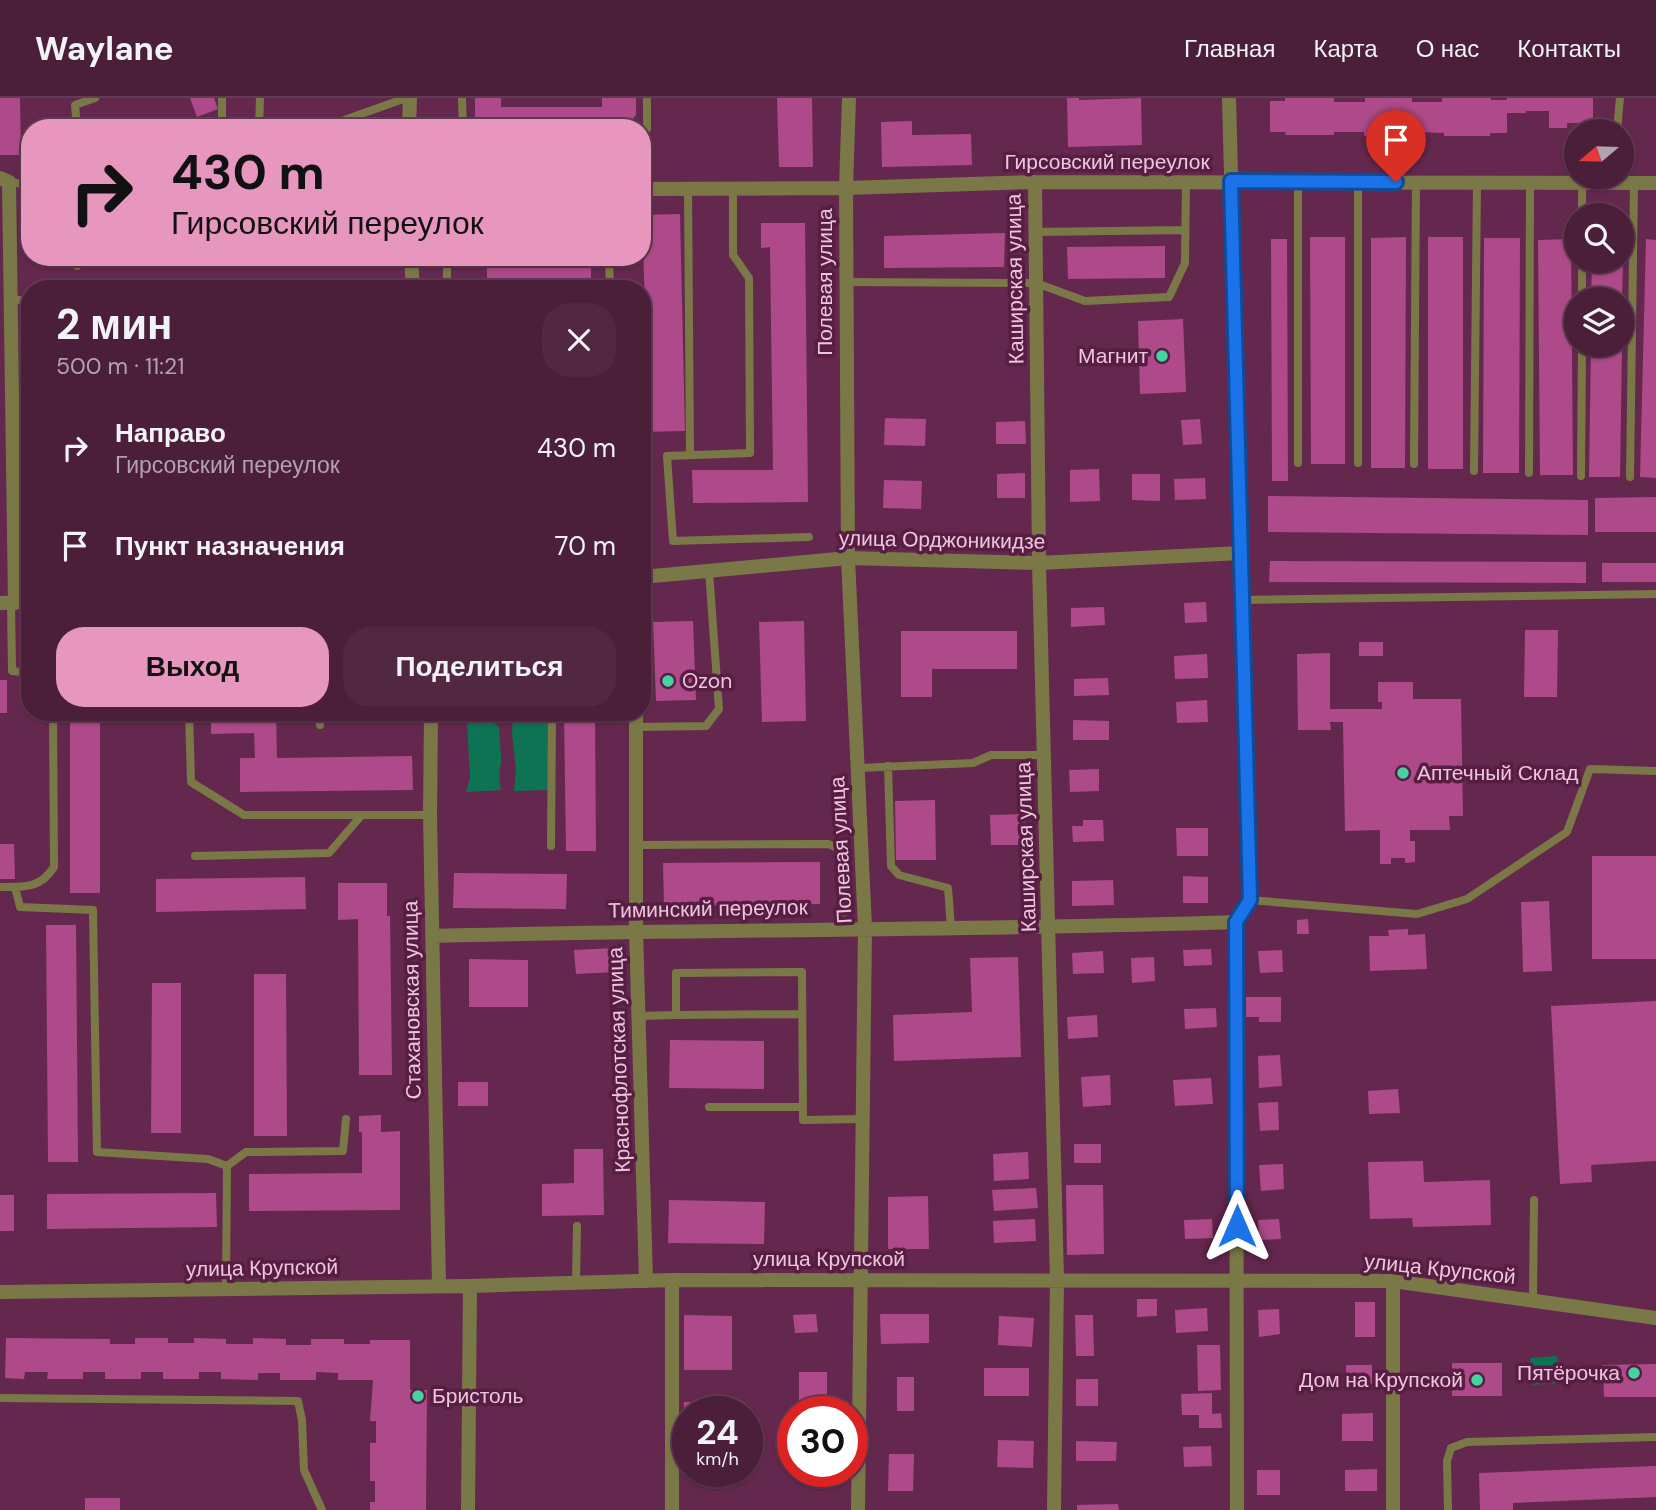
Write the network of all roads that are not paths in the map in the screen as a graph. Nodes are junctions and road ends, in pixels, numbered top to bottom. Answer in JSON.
{"nodes":[{"id":1,"x":94,"y":98,"type":"edge"},
{"id":2,"x":222,"y":98,"type":"edge"},
{"id":3,"x":260,"y":98,"type":"edge"},
{"id":4,"x":408,"y":98,"type":"edge"},
{"id":5,"x":462,"y":98,"type":"edge"},
{"id":6,"x":647,"y":98,"type":"edge"},
{"id":7,"x":849,"y":98,"type":"edge"},
{"id":8,"x":1229,"y":98,"type":"edge"},
{"id":9,"x":1620,"y":98,"type":"edge"},
{"id":10,"x":76,"y":119,"type":"edge"},
{"id":11,"x":222,"y":119,"type":"edge"},
{"id":12,"x":259,"y":119,"type":"edge"},
{"id":13,"x":348,"y":119,"type":"edge"},
{"id":14,"x":409,"y":119,"type":"edge"},
{"id":15,"x":463,"y":119,"type":"edge"},
{"id":16,"x":647,"y":119,"type":"edge"},
{"id":17,"x":1618,"y":119,"type":"edge"},
{"id":18,"x":5,"y":180,"type":"edge"},
{"id":19,"x":1231,"y":181,"type":"junction"},
{"id":20,"x":1035,"y":182,"type":"junction"},
{"id":21,"x":1186,"y":182,"type":"junction"},
{"id":22,"x":1298,"y":182,"type":"junction"},
{"id":23,"x":1358,"y":182,"type":"junction"},
{"id":24,"x":1416,"y":182,"type":"junction"},
{"id":25,"x":1477,"y":183,"type":"junction"},
{"id":26,"x":1530,"y":183,"type":"junction"},
{"id":27,"x":1564,"y":183,"type":"edge"},
{"id":28,"x":1634,"y":183,"type":"edge"},
{"id":29,"x":1656,"y":183,"type":"edge"},
{"id":30,"x":846,"y":188,"type":"junction"},
{"id":31,"x":688,"y":189,"type":"junction"},
{"id":32,"x":733,"y":189,"type":"junction"},
{"id":33,"x":1634,"y":189,"type":"edge"},
{"id":34,"x":651,"y":190,"type":"edge"},
{"id":35,"x":1185,"y":230,"type":"junction"},
{"id":36,"x":1035,"y":232,"type":"junction"},
{"id":37,"x":846,"y":282,"type":"junction"},
{"id":38,"x":1036,"y":283,"type":"junction"},
{"id":39,"x":11,"y":300,"type":"junction"},
{"id":40,"x":21,"y":300,"type":"edge"},
{"id":41,"x":1582,"y":357,"type":"edge"},
{"id":42,"x":690,"y":455,"type":"junction"},
{"id":43,"x":13,"y":459,"type":"junction"},
{"id":44,"x":21,"y":459,"type":"edge"},
{"id":45,"x":1298,"y":463,"type":"dead end"},
{"id":46,"x":1358,"y":463,"type":"dead end"},
{"id":47,"x":1414,"y":464,"type":"dead end"},
{"id":48,"x":1474,"y":471,"type":"dead end"},
{"id":49,"x":1529,"y":474,"type":"dead end"},
{"id":50,"x":1581,"y":476,"type":"dead end"},
{"id":51,"x":1630,"y":477,"type":"dead end"},
{"id":52,"x":809,"y":537,"type":"dead end"},
{"id":53,"x":1241,"y":553,"type":"junction"},
{"id":54,"x":848,"y":558,"type":"junction"},
{"id":55,"x":1039,"y":563,"type":"junction"},
{"id":56,"x":709,"y":571,"type":"junction"},
{"id":57,"x":651,"y":576,"type":"edge"},
{"id":58,"x":1656,"y":594,"type":"edge"},
{"id":59,"x":1242,"y":600,"type":"junction"},
{"id":60,"x":14,"y":603,"type":"edge"},
{"id":61,"x":0,"y":671,"type":"edge"},
{"id":62,"x":12,"y":671,"type":"junction"},
{"id":63,"x":21,"y":672,"type":"edge"},
{"id":64,"x":53,"y":721,"type":"edge"},
{"id":65,"x":189,"y":721,"type":"edge"},
{"id":66,"x":320,"y":721,"type":"edge"},
{"id":67,"x":431,"y":721,"type":"edge"},
{"id":68,"x":552,"y":721,"type":"edge"},
{"id":69,"x":636,"y":721,"type":"edge"},
{"id":70,"x":648,"y":721,"type":"edge"},
{"id":71,"x":320,"y":724,"type":"dead end"},
{"id":72,"x":1045,"y":755,"type":"junction"},
{"id":73,"x":888,"y":766,"type":"junction"},
{"id":74,"x":858,"y":768,"type":"junction"},
{"id":75,"x":1656,"y":771,"type":"edge"},
{"id":76,"x":430,"y":815,"type":"junction"},
{"id":77,"x":361,"y":816,"type":"junction"},
{"id":78,"x":636,"y":845,"type":"junction"},
{"id":79,"x":551,"y":846,"type":"dead end"},
{"id":80,"x":195,"y":856,"type":"dead end"},
{"id":81,"x":0,"y":887,"type":"edge"},
{"id":82,"x":15,"y":887,"type":"junction"},
{"id":83,"x":1250,"y":900,"type":"junction"},
{"id":84,"x":1236,"y":922,"type":"junction"},
{"id":85,"x":866,"y":928,"type":"junction"},
{"id":86,"x":951,"y":928,"type":"junction"},
{"id":87,"x":1049,"y":928,"type":"junction"},
{"id":88,"x":843,"y":929,"type":"junction"},
{"id":89,"x":636,"y":930,"type":"junction"},
{"id":90,"x":432,"y":936,"type":"junction"},
{"id":91,"x":802,"y":1014,"type":"junction"},
{"id":92,"x":676,"y":1015,"type":"junction"},
{"id":93,"x":639,"y":1016,"type":"junction"},
{"id":94,"x":803,"y":1107,"type":"junction"},
{"id":95,"x":709,"y":1108,"type":"dead end"},
{"id":96,"x":346,"y":1119,"type":"dead end"},
{"id":97,"x":863,"y":1119,"type":"junction"},
{"id":98,"x":227,"y":1166,"type":"junction"},
{"id":99,"x":1534,"y":1200,"type":"dead end"},
{"id":100,"x":577,"y":1226,"type":"dead end"},
{"id":101,"x":862,"y":1279,"type":"junction"},
{"id":102,"x":672,"y":1280,"type":"junction"},
{"id":103,"x":1056,"y":1280,"type":"junction"},
{"id":104,"x":1393,"y":1280,"type":"junction"},
{"id":105,"x":646,"y":1281,"type":"junction"},
{"id":106,"x":1237,"y":1282,"type":"junction"},
{"id":107,"x":576,"y":1283,"type":"junction"},
{"id":108,"x":439,"y":1286,"type":"junction"},
{"id":109,"x":470,"y":1286,"type":"junction"},
{"id":110,"x":226,"y":1289,"type":"junction"},
{"id":111,"x":0,"y":1292,"type":"edge"},
{"id":112,"x":1533,"y":1300,"type":"junction"},
{"id":113,"x":1656,"y":1318,"type":"edge"},
{"id":114,"x":0,"y":1398,"type":"edge"},
{"id":115,"x":1656,"y":1437,"type":"edge"},
{"id":116,"x":322,"y":1510,"type":"edge"},
{"id":117,"x":468,"y":1510,"type":"edge"},
{"id":118,"x":672,"y":1510,"type":"edge"},
{"id":119,"x":858,"y":1510,"type":"edge"},
{"id":120,"x":1054,"y":1510,"type":"edge"},
{"id":121,"x":1237,"y":1510,"type":"edge"},
{"id":122,"x":1393,"y":1510,"type":"edge"},
{"id":123,"x":1448,"y":1510,"type":"edge"}],
"edges":[{"from":1,"to":10,"type":"lane"},
{"from":2,"to":11,"type":"lane"},
{"from":3,"to":12,"type":"lane"},
{"from":4,"to":13,"type":"lane"},
{"from":4,"to":14,"type":"street"},
{"from":5,"to":15,"type":"lane"},
{"from":6,"to":16,"type":"lane"},
{"from":7,"to":30,"type":"street","name":"Полевая улица"},
{"from":8,"to":19,"type":"street"},
{"from":9,"to":17,"type":"lane"},
{"from":18,"to":39,"type":"street"},
{"from":19,"to":21,"type":"street","name":"Гирсовский переулок"},
{"from":19,"to":22,"type":"street","name":"Гирсовский переулок"},
{"from":19,"to":53,"type":"street"},
{"from":20,"to":21,"type":"street","name":"Гирсовский переулок"},
{"from":20,"to":30,"type":"street","name":"Гирсовский переулок"},
{"from":20,"to":36,"type":"street","name":"Каширская улица"},
{"from":21,"to":35,"type":"lane"},
{"from":22,"to":23,"type":"street","name":"Гирсовский переулок"},
{"from":22,"to":45,"type":"lane"},
{"from":23,"to":24,"type":"street","name":"Гирсовский переулок"},
{"from":23,"to":46,"type":"lane"},
{"from":24,"to":25,"type":"street","name":"Гирсовский переулок"},
{"from":24,"to":47,"type":"lane"},
{"from":25,"to":26,"type":"street","name":"Гирсовский переулок"},
{"from":25,"to":48,"type":"lane"},
{"from":26,"to":27,"type":"street","name":"Гирсовский переулок"},
{"from":26,"to":49,"type":"lane"},
{"from":28,"to":29,"type":"street","name":"Гирсовский переулок"},
{"from":30,"to":32,"type":"street","name":"Гирсовский переулок"},
{"from":30,"to":37,"type":"street","name":"Полевая улица"},
{"from":31,"to":32,"type":"street","name":"Гирсовский переулок"},
{"from":31,"to":34,"type":"street","name":"Гирсовский переулок"},
{"from":31,"to":42,"type":"lane"},
{"from":32,"to":42,"type":"lane"},
{"from":33,"to":51,"type":"lane"},
{"from":35,"to":36,"type":"lane"},
{"from":35,"to":38,"type":"lane"},
{"from":36,"to":38,"type":"street","name":"Каширская улица"},
{"from":37,"to":38,"type":"lane"},
{"from":37,"to":54,"type":"street","name":"Полевая улица"},
{"from":38,"to":55,"type":"street","name":"Каширская улица"},
{"from":39,"to":40,"type":"lane"},
{"from":39,"to":43,"type":"street"},
{"from":41,"to":50,"type":"lane"},
{"from":42,"to":52,"type":"lane"},
{"from":43,"to":44,"type":"lane"},
{"from":43,"to":60,"type":"street"},
{"from":53,"to":55,"type":"street","name":"улица Орджоникидзе"},
{"from":53,"to":59,"type":"street"},
{"from":54,"to":55,"type":"street","name":"улица Орджоникидзе"},
{"from":54,"to":56,"type":"street","name":"улица Орджоникидзе"},
{"from":54,"to":74,"type":"street","name":"Полевая улица"},
{"from":55,"to":72,"type":"street","name":"Каширская улица"},
{"from":56,"to":57,"type":"street","name":"улица Орджоникидзе"},
{"from":56,"to":70,"type":"lane"},
{"from":58,"to":59,"type":"lane"},
{"from":59,"to":83,"type":"street"},
{"from":60,"to":62,"type":"lane"},
{"from":61,"to":62,"type":"lane"},
{"from":62,"to":63,"type":"lane"},
{"from":64,"to":82,"type":"lane"},
{"from":65,"to":77,"type":"lane"},
{"from":66,"to":71,"type":"lane"},
{"from":67,"to":76,"type":"street","name":"Стахановская улица"},
{"from":68,"to":79,"type":"lane"},
{"from":69,"to":78,"type":"street","name":"Краснофлотская улица"},
{"from":72,"to":73,"type":"lane"},
{"from":72,"to":87,"type":"street","name":"Каширская улица"},
{"from":73,"to":74,"type":"lane"},
{"from":73,"to":86,"type":"lane"},
{"from":74,"to":85,"type":"street","name":"Полевая улица"},
{"from":75,"to":83,"type":"lane"},
{"from":76,"to":77,"type":"lane"},
{"from":76,"to":90,"type":"street","name":"Стахановская улица"},
{"from":77,"to":80,"type":"lane"},
{"from":78,"to":88,"type":"lane"},
{"from":78,"to":89,"type":"street","name":"Краснофлотская улица"},
{"from":81,"to":82,"type":"lane"},
{"from":82,"to":98,"type":"lane"},
{"from":83,"to":84,"type":"street"},
{"from":84,"to":87,"type":"street","name":"Тиминский переулок"},
{"from":84,"to":106,"type":"street"},
{"from":85,"to":86,"type":"street","name":"Тиминский переулок"},
{"from":85,"to":88,"type":"street","name":"Тиминский переулок"},
{"from":85,"to":97,"type":"street","name":"Полевая улица"},
{"from":86,"to":87,"type":"street","name":"Тиминский переулок"},
{"from":87,"to":103,"type":"street","name":"Каширская улица"},
{"from":88,"to":89,"type":"street","name":"Тиминский переулок"},
{"from":89,"to":90,"type":"street","name":"Тиминский переулок"},
{"from":89,"to":93,"type":"street","name":"Краснофлотская улица"},
{"from":90,"to":108,"type":"street","name":"Стахановская улица"},
{"from":91,"to":92,"type":"lane"},
{"from":91,"to":92,"type":"lane"},
{"from":91,"to":94,"type":"lane"},
{"from":92,"to":93,"type":"lane"},
{"from":93,"to":105,"type":"street","name":"Краснофлотская улица"},
{"from":94,"to":95,"type":"lane"},
{"from":94,"to":97,"type":"lane"},
{"from":96,"to":98,"type":"lane"},
{"from":97,"to":101,"type":"street","name":"Полевая улица"},
{"from":98,"to":110,"type":"lane"},
{"from":99,"to":112,"type":"lane"},
{"from":100,"to":107,"type":"lane"},
{"from":101,"to":102,"type":"street","name":"улица Крупской"},
{"from":101,"to":103,"type":"street","name":"улица Крупской"},
{"from":101,"to":119,"type":"street","name":"Полевая улица"},
{"from":102,"to":105,"type":"street","name":"улица Крупской"},
{"from":102,"to":118,"type":"street"},
{"from":103,"to":106,"type":"street","name":"улица Крупской"},
{"from":103,"to":120,"type":"street","name":"Каширская улица"},
{"from":104,"to":106,"type":"street","name":"улица Крупской"},
{"from":104,"to":112,"type":"street","name":"улица Крупской"},
{"from":104,"to":122,"type":"street"},
{"from":105,"to":107,"type":"street","name":"улица Крупской"},
{"from":106,"to":121,"type":"street"},
{"from":107,"to":109,"type":"street","name":"улица Крупской"},
{"from":108,"to":109,"type":"street","name":"улица Крупской"},
{"from":108,"to":110,"type":"street","name":"улица Крупской"},
{"from":109,"to":117,"type":"street"},
{"from":110,"to":111,"type":"street","name":"улица Крупской"},
{"from":112,"to":113,"type":"street","name":"улица Крупской"},
{"from":114,"to":116,"type":"lane"},
{"from":115,"to":123,"type":"lane"}]}
